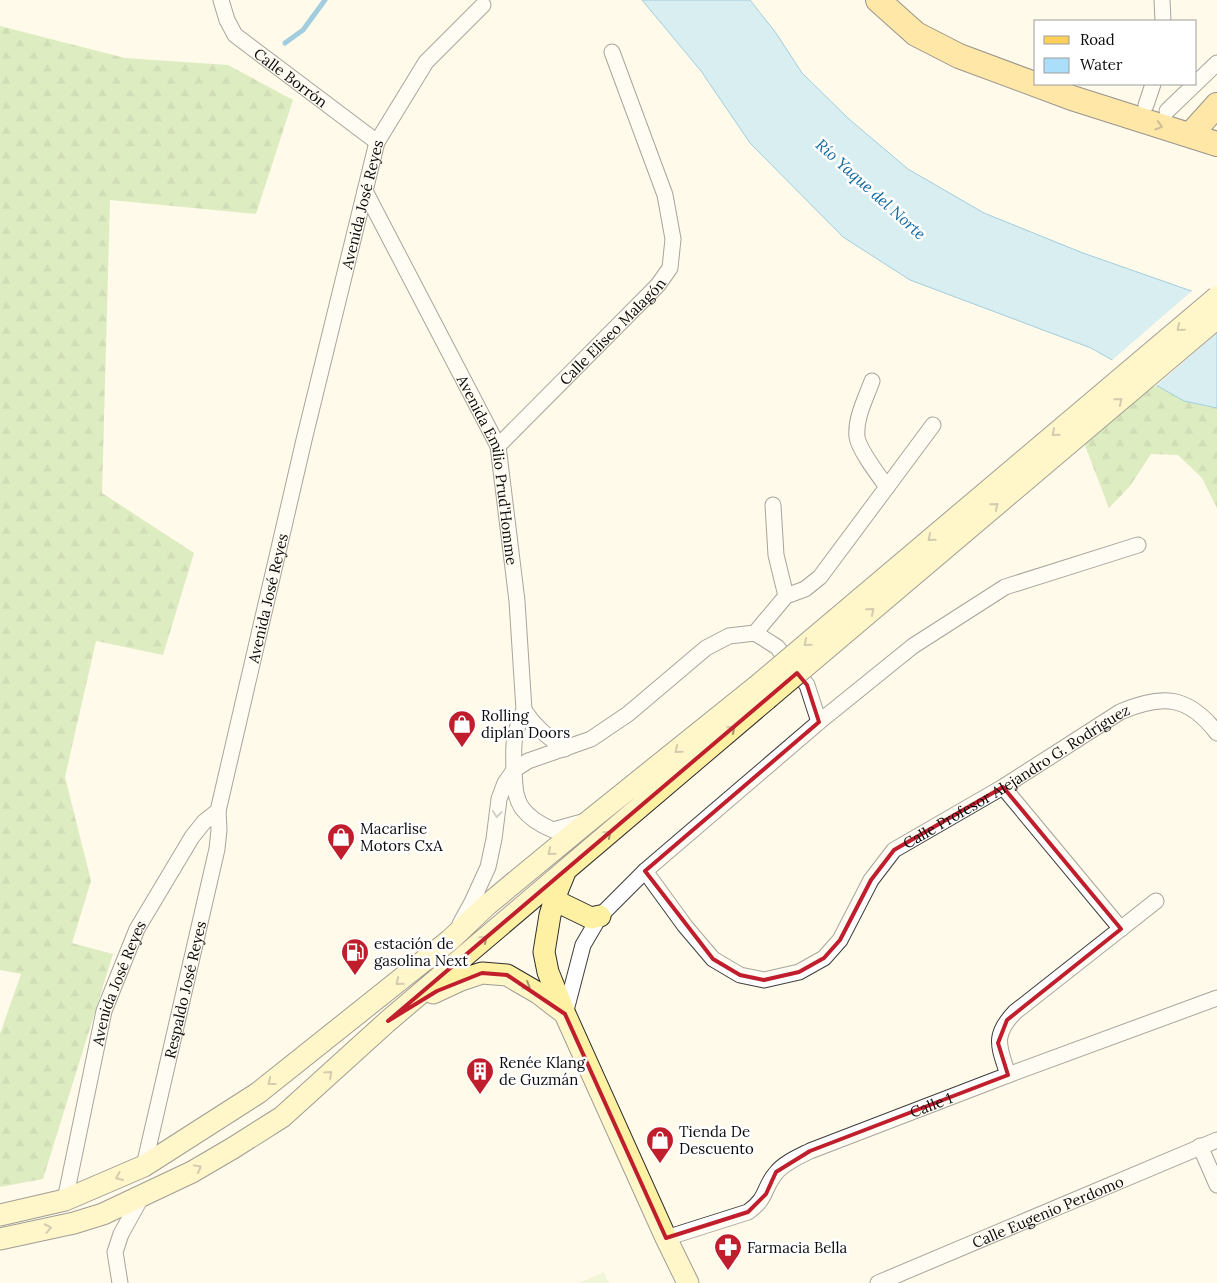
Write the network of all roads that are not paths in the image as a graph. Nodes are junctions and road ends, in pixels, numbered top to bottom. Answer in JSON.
{"nodes":[{"id":1,"x":221,"y":0,"type":"edge"},
{"id":2,"x":880,"y":0,"type":"edge"},
{"id":3,"x":1162,"y":0,"type":"edge"},
{"id":4,"x":483,"y":6,"type":"dead end"},
{"id":5,"x":1162,"y":20,"type":"edge"},
{"id":6,"x":612,"y":52,"type":"dead end"},
{"id":7,"x":1217,"y":63,"type":"edge"},
{"id":8,"x":1034,"y":69,"type":"edge"},
{"id":9,"x":1197,"y":75,"type":"edge"},
{"id":10,"x":1034,"y":84,"type":"edge"},
{"id":11,"x":1037,"y":85,"type":"edge"},
{"id":12,"x":1077,"y":85,"type":"edge"},
{"id":13,"x":1180,"y":85,"type":"edge"},
{"id":14,"x":1155,"y":100,"type":"edge"},
{"id":15,"x":1217,"y":105,"type":"edge"},
{"id":16,"x":1202,"y":129,"type":"edge"},
{"id":17,"x":377,"y":142,"type":"junction"},
{"id":18,"x":1217,"y":144,"type":"edge"},
{"id":19,"x":365,"y":191,"type":"junction"},
{"id":20,"x":1217,"y":297,"type":"edge"},
{"id":21,"x":1217,"y":318,"type":"edge"},
{"id":22,"x":872,"y":381,"type":"dead end"},
{"id":23,"x":933,"y":425,"type":"dead end"},
{"id":24,"x":498,"y":446,"type":"junction"},
{"id":25,"x":887,"y":487,"type":"junction"},
{"id":26,"x":773,"y":505,"type":"dead end"},
{"id":27,"x":1138,"y":545,"type":"dead end"},
{"id":28,"x":786,"y":596,"type":"junction"},
{"id":29,"x":755,"y":633,"type":"junction"},
{"id":30,"x":762,"y":692,"type":"junction"},
{"id":31,"x":524,"y":710,"type":"junction"},
{"id":32,"x":819,"y":722,"type":"junction"},
{"id":33,"x":1217,"y":733,"type":"edge"},
{"id":34,"x":565,"y":749,"type":"junction"},
{"id":35,"x":514,"y":770,"type":"junction"},
{"id":36,"x":1003,"y":787,"type":"junction"},
{"id":37,"x":218,"y":811,"type":"junction"},
{"id":38,"x":590,"y":820,"type":"junction"},
{"id":39,"x":566,"y":870,"type":"junction"},
{"id":40,"x":645,"y":872,"type":"junction"},
{"id":41,"x":554,"y":900,"type":"junction"},
{"id":42,"x":1156,"y":901,"type":"dead end"},
{"id":43,"x":600,"y":916,"type":"junction"},
{"id":44,"x":1121,"y":929,"type":"junction"},
{"id":45,"x":450,"y":940,"type":"junction"},
{"id":46,"x":1217,"y":998,"type":"edge"},
{"id":47,"x":565,"y":1014,"type":"junction"},
{"id":48,"x":388,"y":1021,"type":"junction"},
{"id":49,"x":1008,"y":1075,"type":"junction"},
{"id":50,"x":1217,"y":1140,"type":"edge"},
{"id":51,"x":1200,"y":1146,"type":"junction"},
{"id":52,"x":144,"y":1166,"type":"junction"},
{"id":53,"x":1217,"y":1185,"type":"edge"},
{"id":54,"x":142,"y":1196,"type":"junction"},
{"id":55,"x":65,"y":1200,"type":"junction"},
{"id":56,"x":0,"y":1215,"type":"edge"},
{"id":57,"x":666,"y":1238,"type":"junction"},
{"id":58,"x":0,"y":1239,"type":"edge"},
{"id":59,"x":120,"y":1283,"type":"edge"},
{"id":60,"x":688,"y":1283,"type":"edge"},
{"id":61,"x":878,"y":1283,"type":"edge"}],
"edges":[{"from":1,"to":17,"type":"street","name":"Calle Borrón"},
{"from":2,"to":8,"type":"main road"},
{"from":2,"to":10,"type":"main road","one_way":true},
{"from":3,"to":5,"type":"street"},
{"from":4,"to":17,"type":"street","name":"Avenida José Reyes"},
{"from":6,"to":24,"type":"street","name":"Calle Eliseo Malagón"},
{"from":7,"to":9,"type":"street"},
{"from":11,"to":16,"type":"main road","one_way":true},
{"from":12,"to":14,"type":"main road"},
{"from":13,"to":14,"type":"street"},
{"from":14,"to":16,"type":"main road"},
{"from":15,"to":16,"type":"main road"},
{"from":16,"to":18,"type":"main road"},
{"from":17,"to":19,"type":"street","name":"Avenida José Reyes"},
{"from":19,"to":24,"type":"street","name":"Avenida Emilio Prud'Homme"},
{"from":19,"to":37,"type":"street","name":"Avenida José Reyes"},
{"from":20,"to":30,"type":"main road","one_way":true,"bridge":true},
{"from":30,"to":21,"type":"main road","one_way":true,"bridge":true},
{"from":22,"to":25,"type":"street"},
{"from":23,"to":25,"type":"street"},
{"from":24,"to":31,"type":"street","name":"Avenida Emilio Prud'Homme"},
{"from":25,"to":28,"type":"street"},
{"from":26,"to":28,"type":"street"},
{"from":27,"to":32,"type":"street"},
{"from":28,"to":29,"type":"street"},
{"from":29,"to":32,"type":"street"},
{"from":29,"to":34,"type":"street"},
{"from":30,"to":38,"type":"main road","one_way":true},
{"from":39,"to":30,"type":"main road","one_way":true},
{"from":31,"to":34,"type":"street"},
{"from":31,"to":35,"type":"street","name":"Avenida Emilio Prud'Homme"},
{"from":32,"to":40,"type":"street"},
{"from":33,"to":36,"type":"street","name":"Calle Profesor Alejandro G. Rodríguez"},
{"from":34,"to":35,"type":"street"},
{"from":35,"to":38,"type":"street","name":"Avenida Emilio Prud'Homme"},
{"from":35,"to":45,"type":"street","one_way":true},
{"from":36,"to":40,"type":"street","name":"Calle Profesor Alejandro G. Rodríguez"},
{"from":36,"to":44,"type":"street"},
{"from":37,"to":52,"type":"street","name":"Respaldo José Reyes"},
{"from":37,"to":55,"type":"street","name":"Avenida José Reyes"},
{"from":38,"to":45,"type":"main road","one_way":true},
{"from":39,"to":41,"type":"main road"},
{"from":48,"to":39,"type":"main road","one_way":true},
{"from":40,"to":43,"type":"street"},
{"from":41,"to":43,"type":"main road"},
{"from":41,"to":47,"type":"main road"},
{"from":42,"to":44,"type":"street"},
{"from":43,"to":47,"type":"street"},
{"from":44,"to":49,"type":"street"},
{"from":45,"to":52,"type":"main road","one_way":true},
{"from":46,"to":49,"type":"street","name":"Calle 1"},
{"from":48,"to":47,"type":"main road","one_way":true},
{"from":47,"to":57,"type":"main road"},
{"from":54,"to":48,"type":"main road","one_way":true},
{"from":49,"to":57,"type":"street","name":"Calle 1"},
{"from":50,"to":51,"type":"street","name":"Calle Eugenio Perdomo"},
{"from":51,"to":53,"type":"street"},
{"from":51,"to":61,"type":"street","name":"Calle Eugenio Perdomo"},
{"from":52,"to":55,"type":"main road","one_way":true},
{"from":58,"to":54,"type":"main road","one_way":true},
{"from":54,"to":59,"type":"street"},
{"from":55,"to":56,"type":"main road"},
{"from":57,"to":60,"type":"main road"}]}
